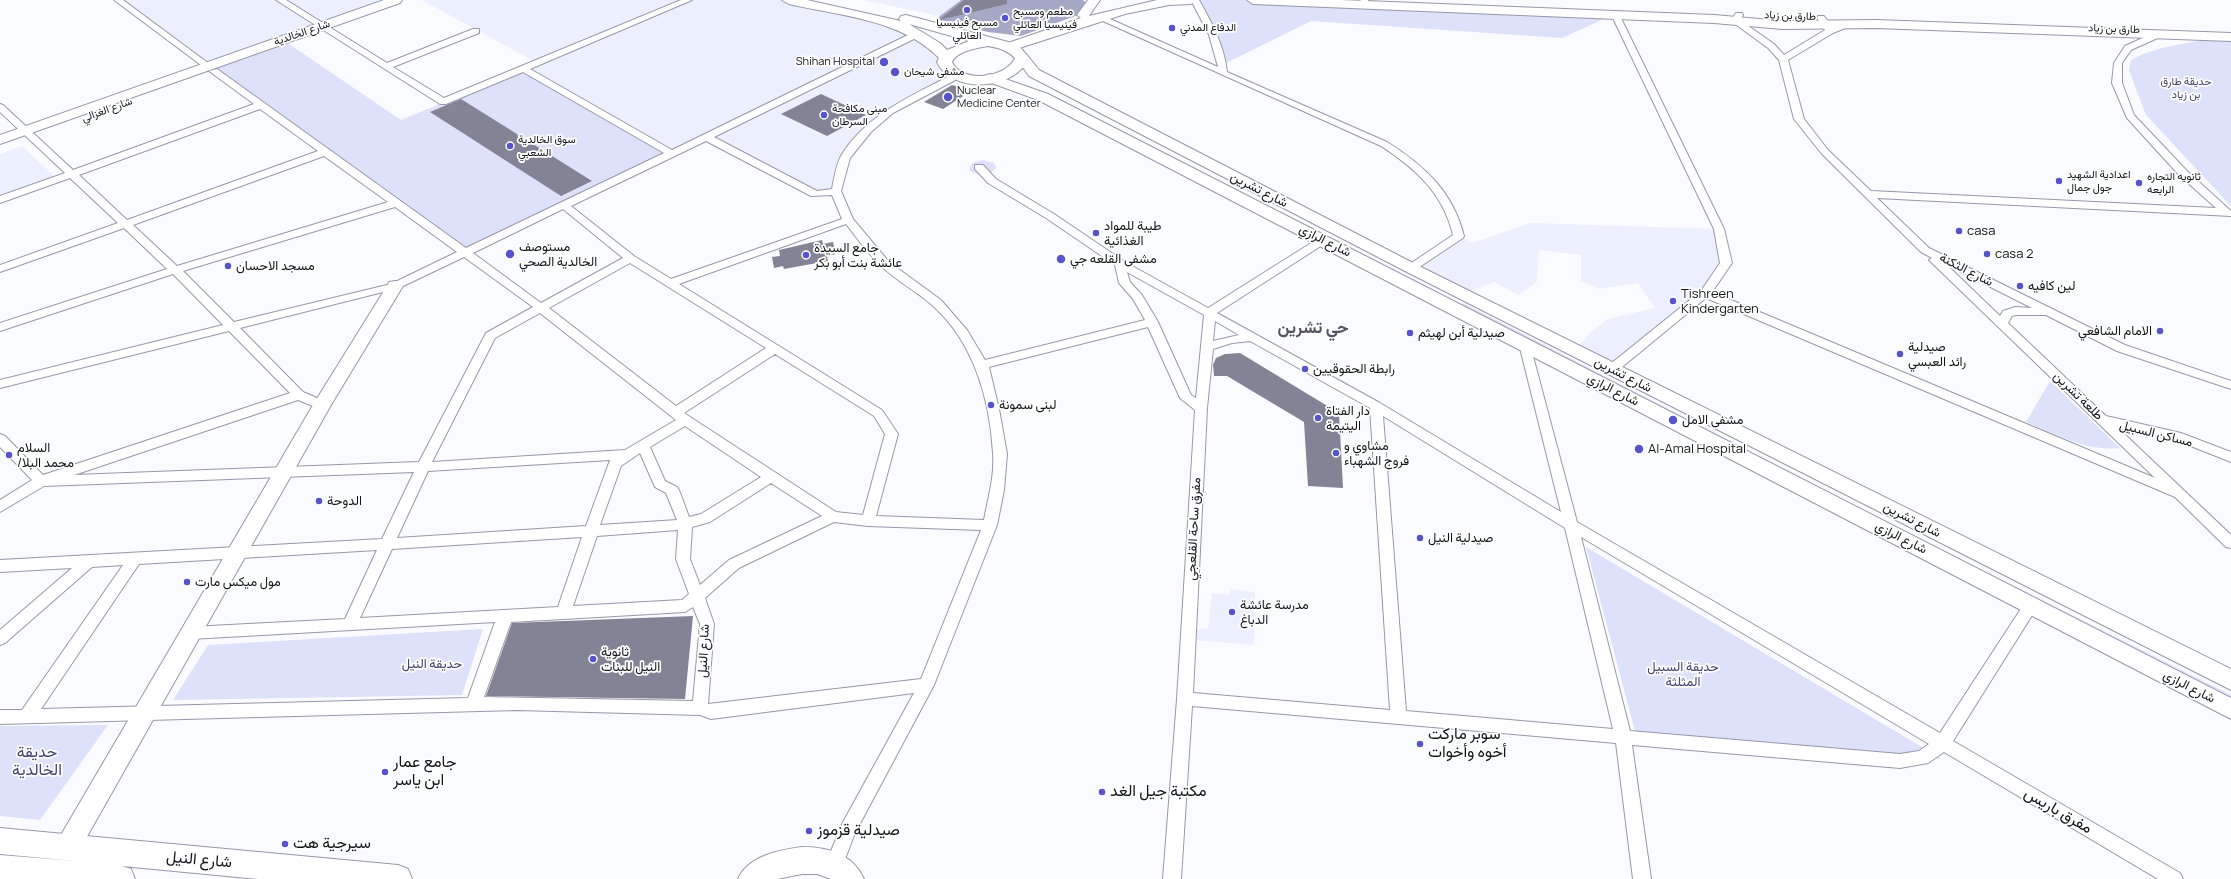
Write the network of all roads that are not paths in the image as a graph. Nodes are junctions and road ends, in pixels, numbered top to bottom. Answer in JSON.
{"nodes":[{"id":1,"x":118,"y":0,"type":"edge"},
{"id":2,"x":280,"y":0,"type":"edge"},
{"id":3,"x":396,"y":0,"type":"edge"},
{"id":4,"x":688,"y":0,"type":"edge"},
{"id":5,"x":789,"y":0,"type":"edge"},
{"id":6,"x":831,"y":0,"type":"edge"},
{"id":7,"x":1142,"y":0,"type":"edge"},
{"id":8,"x":1191,"y":0,"type":"edge"},
{"id":9,"x":1195,"y":0,"type":"edge"},
{"id":10,"x":1252,"y":0,"type":"edge"},
{"id":11,"x":1349,"y":0,"type":"edge"},
{"id":12,"x":1364,"y":0,"type":"edge"},
{"id":13,"x":1103,"y":8,"type":"edge"},
{"id":14,"x":1616,"y":14,"type":"junction"},
{"id":15,"x":1737,"y":18,"type":"junction"},
{"id":16,"x":1825,"y":25,"type":"junction"},
{"id":17,"x":321,"y":27,"type":"junction"},
{"id":18,"x":476,"y":31,"type":"dead end"},
{"id":19,"x":2231,"y":33,"type":"edge"},
{"id":20,"x":917,"y":34,"type":"junction"},
{"id":21,"x":2159,"y":34,"type":"junction"},
{"id":22,"x":2231,"y":37,"type":"edge"},
{"id":23,"x":988,"y":42,"type":"junction"},
{"id":24,"x":1012,"y":50,"type":"junction"},
{"id":25,"x":946,"y":57,"type":"junction"},
{"id":26,"x":1783,"y":59,"type":"junction"},
{"id":27,"x":385,"y":67,"type":"junction"},
{"id":28,"x":211,"y":68,"type":"junction"},
{"id":29,"x":524,"y":69,"type":"junction"},
{"id":30,"x":1223,"y":73,"type":"junction"},
{"id":31,"x":958,"y":75,"type":"junction"},
{"id":32,"x":991,"y":78,"type":"junction"},
{"id":33,"x":261,"y":105,"type":"junction"},
{"id":34,"x":0,"y":107,"type":"edge"},
{"id":35,"x":30,"y":133,"type":"junction"},
{"id":36,"x":706,"y":137,"type":"junction"},
{"id":37,"x":0,"y":140,"type":"edge"},
{"id":38,"x":0,"y":148,"type":"edge"},
{"id":39,"x":325,"y":152,"type":"junction"},
{"id":40,"x":672,"y":154,"type":"junction"},
{"id":41,"x":979,"y":167,"type":"dead end"},
{"id":42,"x":71,"y":174,"type":"junction"},
{"id":43,"x":836,"y":190,"type":"junction"},
{"id":44,"x":1868,"y":194,"type":"junction"},
{"id":45,"x":0,"y":200,"type":"edge"},
{"id":46,"x":396,"y":203,"type":"junction"},
{"id":47,"x":564,"y":205,"type":"junction"},
{"id":48,"x":2228,"y":214,"type":"edge"},
{"id":49,"x":848,"y":220,"type":"junction"},
{"id":50,"x":125,"y":224,"type":"junction"},
{"id":51,"x":1323,"y":240,"type":"junction"},
{"id":52,"x":1925,"y":250,"type":"junction"},
{"id":53,"x":464,"y":252,"type":"junction"},
{"id":54,"x":630,"y":258,"type":"junction"},
{"id":55,"x":1121,"y":264,"type":"junction"},
{"id":56,"x":1411,"y":268,"type":"junction"},
{"id":57,"x":0,"y":269,"type":"edge"},
{"id":58,"x":175,"y":270,"type":"junction"},
{"id":59,"x":671,"y":283,"type":"junction"},
{"id":60,"x":394,"y":286,"type":"junction"},
{"id":61,"x":1705,"y":293,"type":"junction"},
{"id":62,"x":540,"y":307,"type":"junction"},
{"id":63,"x":1210,"y":312,"type":"junction"},
{"id":64,"x":2050,"y":312,"type":"junction"},
{"id":65,"x":1152,"y":322,"type":"junction"},
{"id":66,"x":2002,"y":324,"type":"junction"},
{"id":67,"x":0,"y":327,"type":"edge"},
{"id":68,"x":232,"y":327,"type":"junction"},
{"id":69,"x":1254,"y":337,"type":"junction"},
{"id":70,"x":1525,"y":344,"type":"junction"},
{"id":71,"x":1207,"y":346,"type":"junction"},
{"id":72,"x":775,"y":348,"type":"junction"},
{"id":73,"x":982,"y":365,"type":"junction"},
{"id":74,"x":1612,"y":369,"type":"junction"},
{"id":75,"x":0,"y":384,"type":"edge"},
{"id":76,"x":2231,"y":385,"type":"edge"},
{"id":77,"x":299,"y":395,"type":"junction"},
{"id":78,"x":322,"y":405,"type":"junction"},
{"id":79,"x":1376,"y":406,"type":"junction"},
{"id":80,"x":1201,"y":408,"type":"junction"},
{"id":81,"x":680,"y":417,"type":"junction"},
{"id":82,"x":2104,"y":420,"type":"junction"},
{"id":83,"x":0,"y":439,"type":"edge"},
{"id":84,"x":643,"y":445,"type":"junction"},
{"id":85,"x":5,"y":452,"type":"edge"},
{"id":86,"x":628,"y":454,"type":"junction"},
{"id":87,"x":2231,"y":458,"type":"edge"},
{"id":88,"x":423,"y":467,"type":"junction"},
{"id":89,"x":284,"y":473,"type":"junction"},
{"id":90,"x":771,"y":477,"type":"junction"},
{"id":91,"x":41,"y":481,"type":"junction"},
{"id":92,"x":2177,"y":493,"type":"junction"},
{"id":93,"x":0,"y":507,"type":"edge"},
{"id":94,"x":833,"y":518,"type":"junction"},
{"id":95,"x":868,"y":521,"type":"junction"},
{"id":96,"x":686,"y":524,"type":"junction"},
{"id":97,"x":1570,"y":524,"type":"junction"},
{"id":98,"x":990,"y":525,"type":"junction"},
{"id":99,"x":591,"y":531,"type":"junction"},
{"id":100,"x":2231,"y":543,"type":"edge"},
{"id":101,"x":387,"y":544,"type":"junction"},
{"id":102,"x":236,"y":554,"type":"junction"},
{"id":103,"x":135,"y":559,"type":"junction"},
{"id":104,"x":88,"y":562,"type":"junction"},
{"id":105,"x":0,"y":566,"type":"edge"},
{"id":106,"x":697,"y":596,"type":"junction"},
{"id":107,"x":2031,"y":605,"type":"junction"},
{"id":108,"x":562,"y":613,"type":"junction"},
{"id":109,"x":505,"y":616,"type":"junction"},
{"id":110,"x":349,"y":625,"type":"junction"},
{"id":111,"x":190,"y":633,"type":"junction"},
{"id":112,"x":0,"y":639,"type":"edge"},
{"id":113,"x":2231,"y":680,"type":"edge"},
{"id":114,"x":926,"y":685,"type":"junction"},
{"id":115,"x":1185,"y":699,"type":"junction"},
{"id":116,"x":474,"y":704,"type":"junction"},
{"id":117,"x":700,"y":708,"type":"junction"},
{"id":118,"x":2231,"y":709,"type":"edge"},
{"id":119,"x":145,"y":713,"type":"junction"},
{"id":120,"x":27,"y":716,"type":"junction"},
{"id":121,"x":0,"y":717,"type":"edge"},
{"id":122,"x":1399,"y":718,"type":"junction"},
{"id":123,"x":1623,"y":736,"type":"junction"},
{"id":124,"x":1942,"y":744,"type":"junction"},
{"id":125,"x":0,"y":841,"type":"edge"},
{"id":126,"x":67,"y":848,"type":"junction"},
{"id":127,"x":0,"y":868,"type":"edge"},
{"id":128,"x":842,"y":872,"type":"edge"},
{"id":129,"x":44,"y":875,"type":"edge"},
{"id":130,"x":121,"y":879,"type":"edge"},
{"id":131,"x":398,"y":879,"type":"edge"},
{"id":132,"x":752,"y":879,"type":"edge"},
{"id":133,"x":1172,"y":879,"type":"edge"},
{"id":134,"x":1642,"y":879,"type":"edge"},
{"id":135,"x":2174,"y":879,"type":"edge"}],
"edges":[{"from":1,"to":28,"type":"street"},
{"from":2,"to":17,"type":"street"},
{"from":3,"to":17,"type":"main road","name":"شارع الخالدية"},
{"from":4,"to":29,"type":"street"},
{"from":5,"to":20,"type":"main road"},
{"from":6,"to":23,"type":"main road"},
{"from":7,"to":13,"type":"main road"},
{"from":8,"to":13,"type":"main road"},
{"from":9,"to":30,"type":"street"},
{"from":10,"to":14,"type":"main road"},
{"from":11,"to":12,"type":"main road"},
{"from":12,"to":15,"type":"main road"},
{"from":13,"to":24,"type":"main road"},
{"from":13,"to":30,"type":"street"},
{"from":14,"to":15,"type":"main road"},
{"from":14,"to":61,"type":"street"},
{"from":15,"to":16,"type":"main road"},
{"from":15,"to":26,"type":"street"},
{"from":16,"to":19,"type":"main road","name":"طارق بن زياد"},
{"from":16,"to":21,"type":"main road"},
{"from":16,"to":26,"type":"street"},
{"from":17,"to":27,"type":"street"},
{"from":17,"to":28,"type":"main road","name":"شارع الخالدية"},
{"from":18,"to":27,"type":"street"},
{"from":20,"to":25,"type":"main road"},
{"from":20,"to":36,"type":"street"},
{"from":21,"to":22,"type":"main road"},
{"from":21,"to":48,"type":"street"},
{"from":23,"to":24,"type":"main road"},
{"from":23,"to":25,"type":"main road"},
{"from":24,"to":32,"type":"main road"},
{"from":24,"to":56,"type":"main road","name":"شارع تشرين"},
{"from":25,"to":31,"type":"main road"},
{"from":26,"to":44,"type":"street","name":"شارع الثكنة"},
{"from":27,"to":29,"type":"street"},
{"from":28,"to":33,"type":"street"},
{"from":28,"to":35,"type":"main road","name":"شارع الغزالي"},
{"from":29,"to":40,"type":"street"},
{"from":30,"to":56,"type":"street"},
{"from":31,"to":32,"type":"main road"},
{"from":31,"to":43,"type":"street"},
{"from":32,"to":51,"type":"main road","name":"شارع الرازي"},
{"from":33,"to":39,"type":"street"},
{"from":33,"to":42,"type":"street"},
{"from":34,"to":35,"type":"street"},
{"from":35,"to":37,"type":"main road"},
{"from":35,"to":38,"type":"main road","name":"شارع الغزالي"},
{"from":35,"to":42,"type":"street"},
{"from":36,"to":40,"type":"street"},
{"from":36,"to":43,"type":"street"},
{"from":39,"to":46,"type":"street"},
{"from":39,"to":50,"type":"street"},
{"from":40,"to":47,"type":"street"},
{"from":41,"to":55,"type":"street","name":"مفرق باريس"},
{"from":42,"to":45,"type":"street"},
{"from":42,"to":50,"type":"street"},
{"from":43,"to":49,"type":"street"},
{"from":44,"to":48,"type":"street"},
{"from":44,"to":52,"type":"street","name":"شارع الثكنة"},
{"from":46,"to":53,"type":"street"},
{"from":46,"to":58,"type":"street"},
{"from":47,"to":53,"type":"street"},
{"from":47,"to":54,"type":"street"},
{"from":49,"to":59,"type":"street"},
{"from":49,"to":73,"type":"street"},
{"from":50,"to":57,"type":"street"},
{"from":50,"to":58,"type":"street"},
{"from":51,"to":63,"type":"street"},
{"from":51,"to":70,"type":"main road","name":"شارع الرازي"},
{"from":52,"to":64,"type":"street","name":"شارع الثكنة"},
{"from":52,"to":66,"type":"street","name":"طلعة تشرين"},
{"from":53,"to":60,"type":"street"},
{"from":53,"to":62,"type":"street"},
{"from":54,"to":59,"type":"street"},
{"from":54,"to":62,"type":"street"},
{"from":55,"to":63,"type":"street","name":"مفرق باريس"},
{"from":55,"to":65,"type":"street"},
{"from":56,"to":74,"type":"main road","name":"شارع تشرين"},
{"from":58,"to":67,"type":"street"},
{"from":58,"to":68,"type":"street"},
{"from":59,"to":72,"type":"street"},
{"from":60,"to":68,"type":"street"},
{"from":60,"to":78,"type":"main road"},
{"from":61,"to":74,"type":"street"},
{"from":61,"to":92,"type":"street"},
{"from":62,"to":81,"type":"street"},
{"from":62,"to":88,"type":"street"},
{"from":63,"to":69,"type":"street","name":"مفرق باريس"},
{"from":63,"to":71,"type":"street","name":"مفرق ساحة القلعجي"},
{"from":64,"to":66,"type":"street"},
{"from":64,"to":76,"type":"street","name":"شارع الثكنة"},
{"from":65,"to":73,"type":"street"},
{"from":65,"to":80,"type":"street"},
{"from":66,"to":82,"type":"street","name":"طلعة تشرين"},
{"from":68,"to":75,"type":"street"},
{"from":68,"to":77,"type":"street"},
{"from":69,"to":71,"type":"street"},
{"from":69,"to":79,"type":"street","name":"مفرق باريس"},
{"from":70,"to":97,"type":"street"},
{"from":70,"to":107,"type":"main road","name":"شارع الرازي"},
{"from":71,"to":80,"type":"street","name":"مفرق ساحة القلعجي"},
{"from":72,"to":81,"type":"street"},
{"from":72,"to":95,"type":"street"},
{"from":73,"to":98,"type":"street"},
{"from":74,"to":113,"type":"main road","name":"شارع تشرين"},
{"from":77,"to":78,"type":"street"},
{"from":77,"to":91,"type":"street"},
{"from":78,"to":89,"type":"main road"},
{"from":79,"to":97,"type":"street","name":"مفرق باريس"},
{"from":79,"to":122,"type":"street"},
{"from":80,"to":115,"type":"street","name":"مفرق ساحة القلعجي"},
{"from":81,"to":84,"type":"street"},
{"from":81,"to":90,"type":"street"},
{"from":82,"to":87,"type":"street","name":"مساكن السبيل"},
{"from":82,"to":92,"type":"street","name":"طلعة تشرين"},
{"from":83,"to":85,"type":"street"},
{"from":84,"to":86,"type":"street"},
{"from":84,"to":96,"type":"street"},
{"from":85,"to":91,"type":"street"},
{"from":86,"to":88,"type":"street"},
{"from":86,"to":99,"type":"street"},
{"from":88,"to":89,"type":"street"},
{"from":88,"to":101,"type":"street"},
{"from":89,"to":91,"type":"street"},
{"from":89,"to":102,"type":"main road"},
{"from":90,"to":94,"type":"street"},
{"from":90,"to":96,"type":"street"},
{"from":91,"to":93,"type":"street"},
{"from":92,"to":100,"type":"street","name":"طلعة تشرين"},
{"from":94,"to":95,"type":"street"},
{"from":94,"to":106,"type":"street"},
{"from":95,"to":98,"type":"street"},
{"from":96,"to":99,"type":"street"},
{"from":96,"to":106,"type":"street","name":"شارع النيل"},
{"from":97,"to":123,"type":"street"},
{"from":97,"to":124,"type":"street","name":"مفرق باريس"},
{"from":98,"to":114,"type":"street"},
{"from":99,"to":101,"type":"street"},
{"from":99,"to":108,"type":"street"},
{"from":101,"to":102,"type":"street"},
{"from":101,"to":110,"type":"street"},
{"from":102,"to":103,"type":"street"},
{"from":102,"to":111,"type":"main road"},
{"from":103,"to":104,"type":"street"},
{"from":103,"to":120,"type":"street"},
{"from":104,"to":105,"type":"street"},
{"from":104,"to":112,"type":"street"},
{"from":106,"to":108,"type":"street"},
{"from":106,"to":117,"type":"street","name":"شارع النيل"},
{"from":107,"to":118,"type":"main road","name":"شارع الرازي"},
{"from":107,"to":124,"type":"street"},
{"from":108,"to":109,"type":"street"},
{"from":109,"to":110,"type":"street"},
{"from":109,"to":116,"type":"street"},
{"from":110,"to":111,"type":"street"},
{"from":111,"to":119,"type":"main road"},
{"from":114,"to":117,"type":"street"},
{"from":114,"to":128,"type":"street"},
{"from":115,"to":122,"type":"street"},
{"from":115,"to":133,"type":"street","name":"مفرق ساحة القلعجي"},
{"from":116,"to":117,"type":"street"},
{"from":116,"to":119,"type":"street"},
{"from":119,"to":120,"type":"street"},
{"from":119,"to":126,"type":"main road"},
{"from":120,"to":121,"type":"street"},
{"from":122,"to":123,"type":"street"},
{"from":123,"to":124,"type":"street"},
{"from":123,"to":134,"type":"street"},
{"from":124,"to":135,"type":"street","name":"مفرق باريس"},
{"from":125,"to":126,"type":"main road","name":"شارع النيل"},
{"from":126,"to":131,"type":"main road","name":"شارع النيل"},
{"from":127,"to":129,"type":"main road"},
{"from":128,"to":132,"type":"main road"},
{"from":129,"to":130,"type":"main road"}]}
